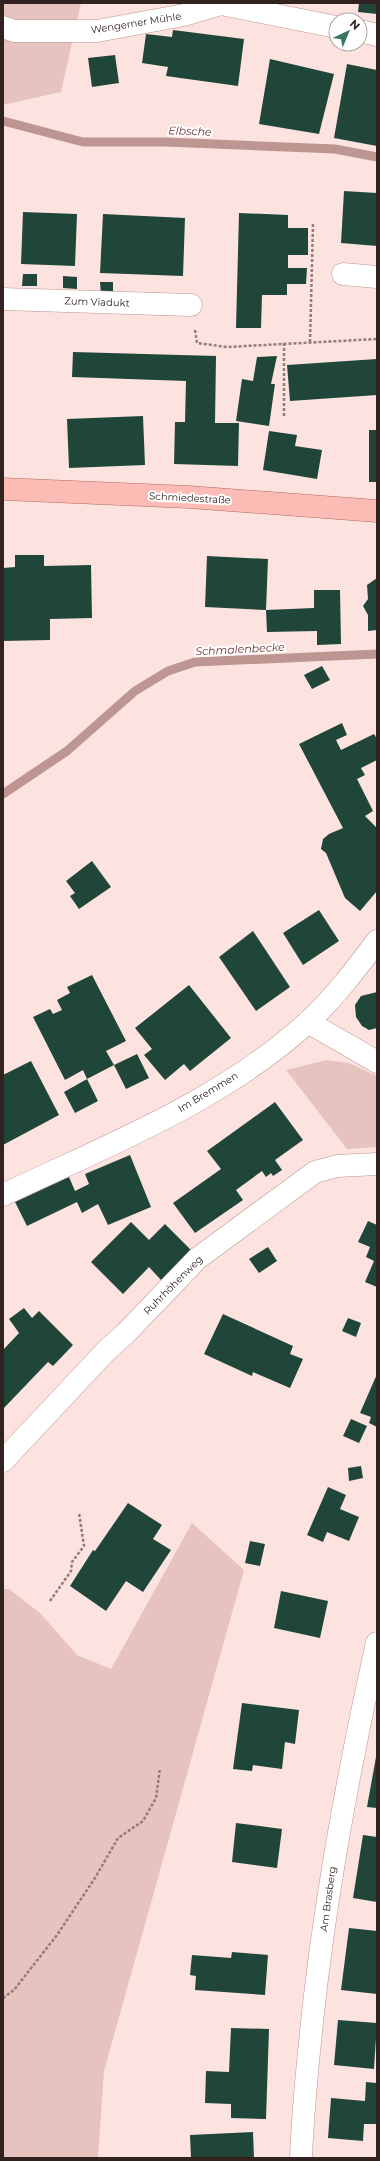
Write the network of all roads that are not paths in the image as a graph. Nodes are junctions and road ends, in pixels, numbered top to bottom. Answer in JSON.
{"nodes":[{"id":1,"x":219,"y":3,"type":"edge"},
{"id":2,"x":302,"y":11,"type":"edge"},
{"id":3,"x":328,"y":23,"type":"edge"},
{"id":4,"x":3,"y":27,"type":"edge"},
{"id":5,"x":343,"y":274,"type":"dead end"},
{"id":6,"x":377,"y":277,"type":"edge"},
{"id":7,"x":3,"y":299,"type":"edge"},
{"id":8,"x":191,"y":304,"type":"road end"},
{"id":9,"x":3,"y":489,"type":"edge"},
{"id":10,"x":377,"y":510,"type":"edge"},
{"id":11,"x":377,"y":941,"type":"edge"},
{"id":12,"x":308,"y":1022,"type":"junction"},
{"id":13,"x":377,"y":1062,"type":"edge"},
{"id":14,"x":377,"y":1164,"type":"edge"},
{"id":15,"x":3,"y":1195,"type":"edge"},
{"id":16,"x":3,"y":1460,"type":"edge"},
{"id":17,"x":377,"y":1643,"type":"edge"},
{"id":18,"x":301,"y":2158,"type":"edge"}],
"edges":[{"from":1,"to":2,"type":"street"},
{"from":1,"to":4,"type":"street","name":"Wengerner Mühle"},
{"from":2,"to":3,"type":"street"},
{"from":5,"to":6,"type":"street"},
{"from":7,"to":8,"type":"street","name":"Zum Viadukt"},
{"from":9,"to":10,"type":"main road","name":"Schmiedestraße"},
{"from":11,"to":12,"type":"street","name":"Im Bremmen"},
{"from":12,"to":13,"type":"street"},
{"from":12,"to":15,"type":"street","name":"Im Bremmen"},
{"from":14,"to":16,"type":"street","name":"Ruhrhöhenweg"},
{"from":17,"to":18,"type":"street","name":"Am Brasberg"}]}
